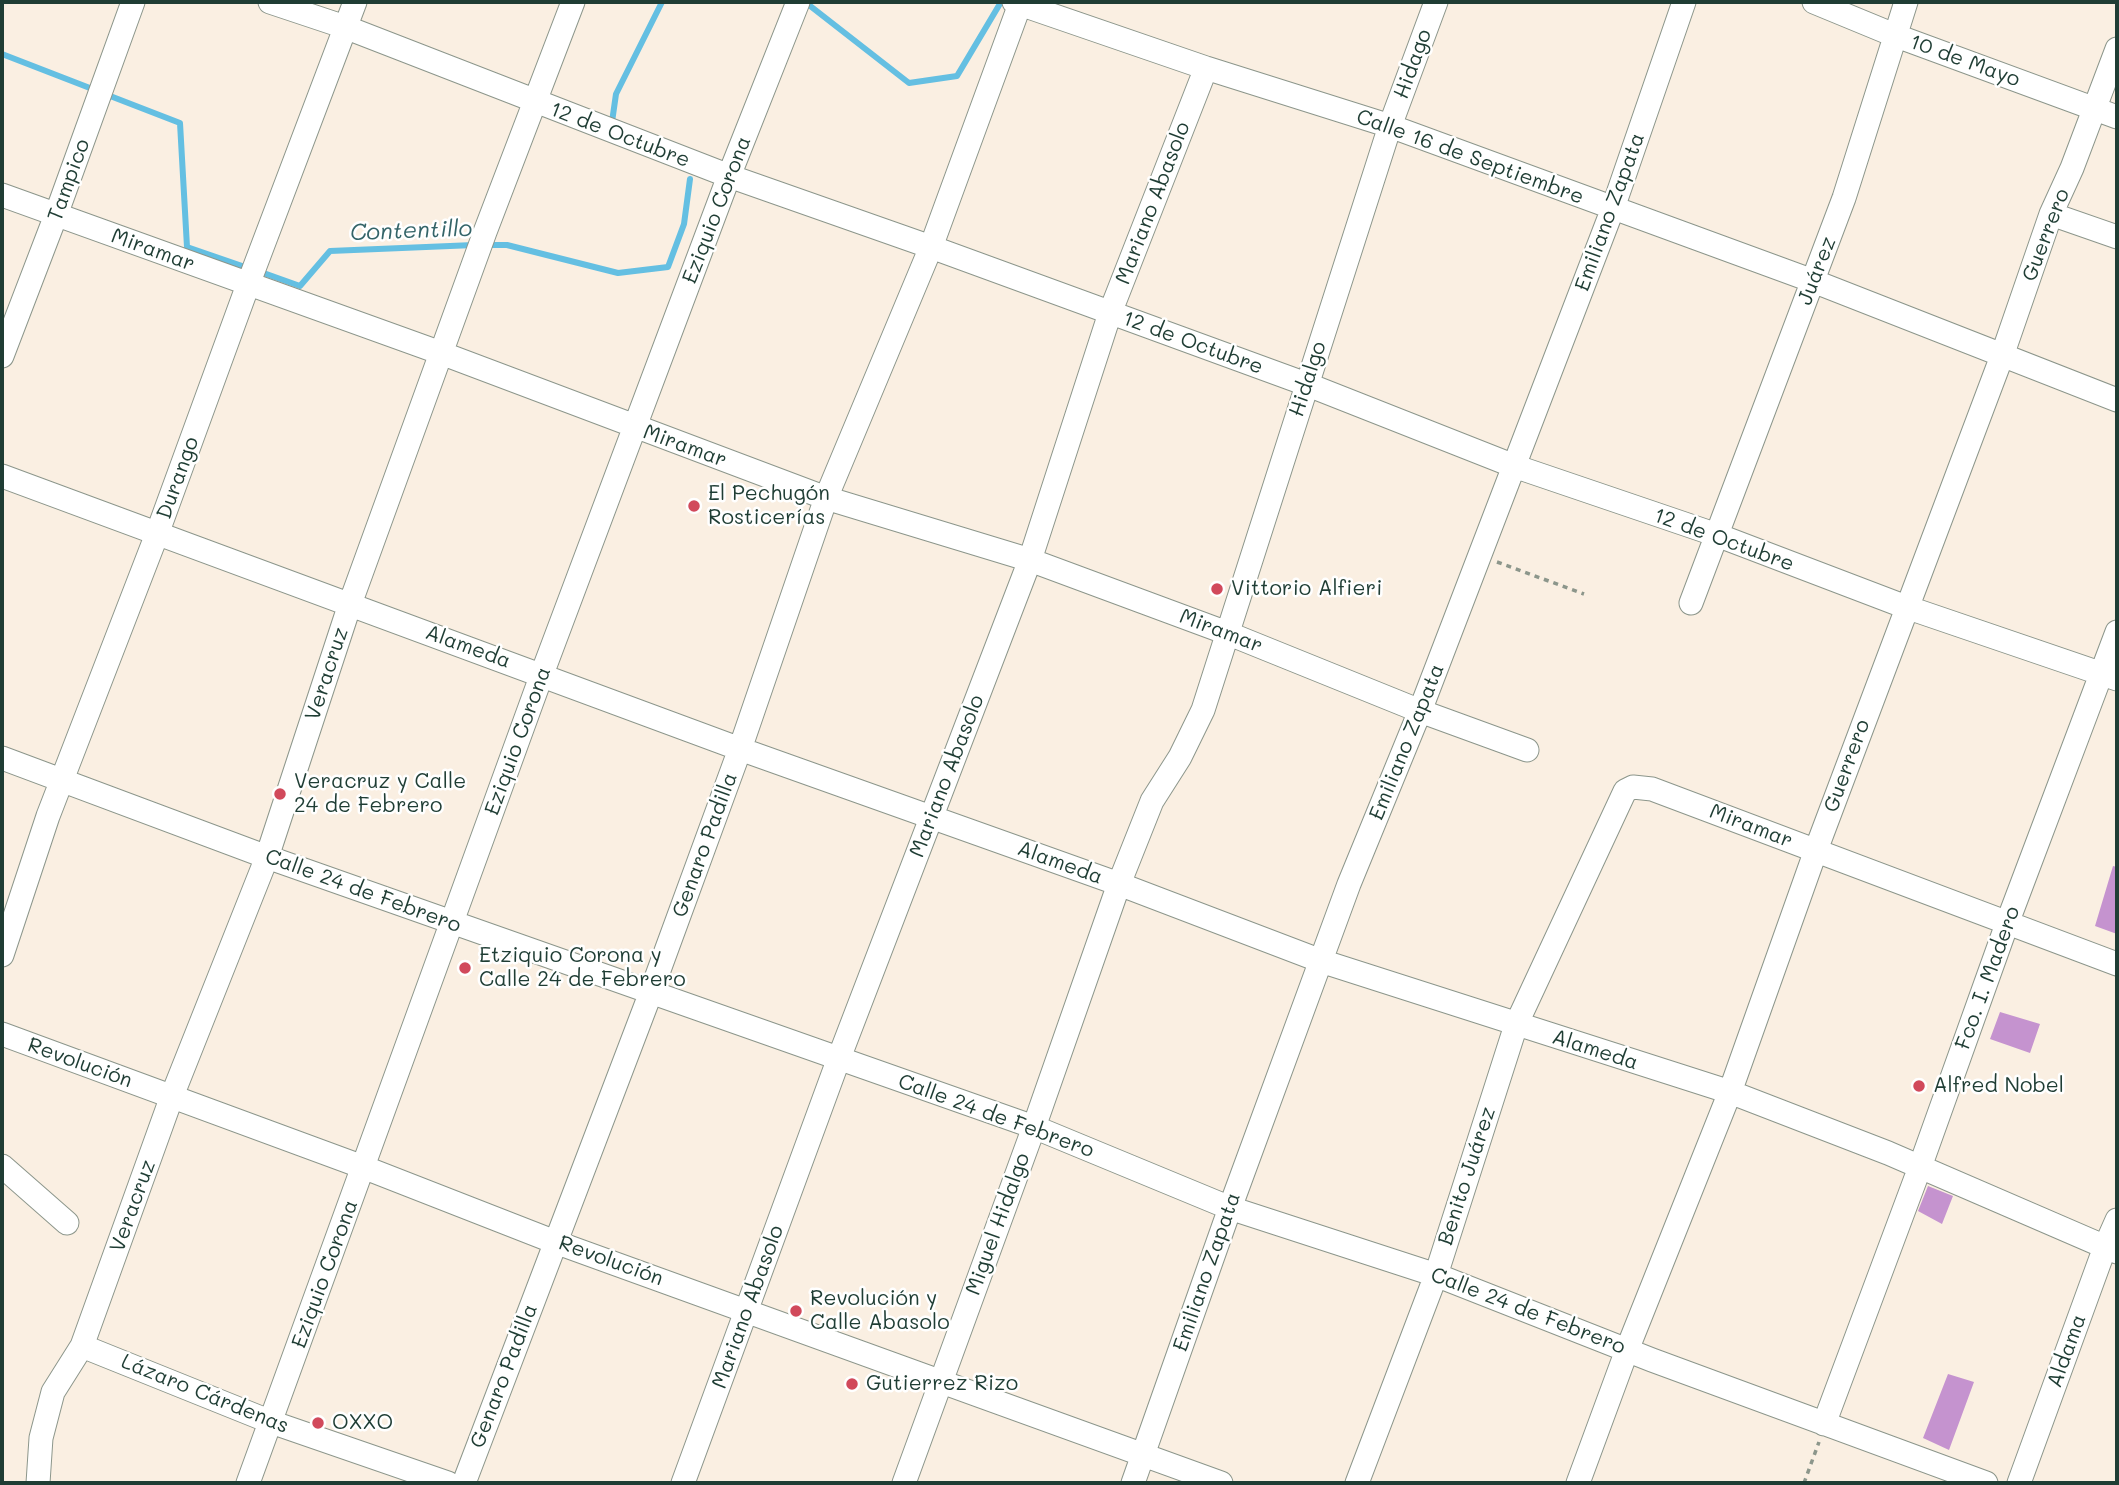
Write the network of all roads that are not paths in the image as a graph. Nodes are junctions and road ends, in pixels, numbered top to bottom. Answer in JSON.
{"nodes":[{"id":1,"x":133,"y":2,"type":"edge"},
{"id":2,"x":270,"y":2,"type":"edge"},
{"id":3,"x":355,"y":2,"type":"edge"},
{"id":4,"x":573,"y":2,"type":"edge"},
{"id":5,"x":1436,"y":2,"type":"edge"},
{"id":6,"x":1684,"y":2,"type":"edge"},
{"id":7,"x":1814,"y":2,"type":"edge"},
{"id":8,"x":1906,"y":2,"type":"edge"},
{"id":9,"x":1017,"y":3,"type":"edge"},
{"id":10,"x":796,"y":6,"type":"edge"},
{"id":11,"x":345,"y":27,"type":"junction"},
{"id":12,"x":1894,"y":35,"type":"junction"},
{"id":13,"x":2117,"y":49,"type":"edge"},
{"id":14,"x":1206,"y":68,"type":"junction"},
{"id":15,"x":534,"y":101,"type":"junction"},
{"id":16,"x":2094,"y":108,"type":"junction"},
{"id":17,"x":2117,"y":117,"type":"edge"},
{"id":18,"x":1390,"y":127,"type":"junction"},
{"id":19,"x":729,"y":176,"type":"junction"},
{"id":20,"x":2,"y":195,"type":"edge"},
{"id":21,"x":1613,"y":208,"type":"junction"},
{"id":22,"x":2051,"y":214,"type":"junction"},
{"id":23,"x":56,"y":215,"type":"junction"},
{"id":24,"x":2117,"y":237,"type":"edge"},
{"id":25,"x":931,"y":247,"type":"junction"},
{"id":26,"x":1813,"y":282,"type":"junction"},
{"id":27,"x":248,"y":283,"type":"junction"},
{"id":28,"x":1110,"y":313,"type":"junction"},
{"id":29,"x":441,"y":353,"type":"junction"},
{"id":30,"x":2,"y":356,"type":"edge"},
{"id":31,"x":2002,"y":356,"type":"junction"},
{"id":32,"x":1306,"y":384,"type":"junction"},
{"id":33,"x":2117,"y":400,"type":"edge"},
{"id":34,"x":635,"y":428,"type":"junction"},
{"id":35,"x":1514,"y":466,"type":"junction"},
{"id":36,"x":2,"y":476,"type":"edge"},
{"id":37,"x":826,"y":498,"type":"junction"},
{"id":38,"x":158,"y":534,"type":"junction"},
{"id":39,"x":1717,"y":535,"type":"junction"},
{"id":40,"x":1030,"y":560,"type":"junction"},
{"id":41,"x":1691,"y":603,"type":"dead end"},
{"id":42,"x":350,"y":604,"type":"junction"},
{"id":43,"x":1906,"y":607,"type":"junction"},
{"id":44,"x":2117,"y":632,"type":"edge"},
{"id":45,"x":1227,"y":633,"type":"junction"},
{"id":46,"x":542,"y":674,"type":"junction"},
{"id":47,"x":2110,"y":676,"type":"edge"},
{"id":48,"x":1420,"y":711,"type":"junction"},
{"id":49,"x":740,"y":749,"type":"junction"},
{"id":50,"x":1527,"y":750,"type":"dead end"},
{"id":51,"x":2,"y":758,"type":"edge"},
{"id":52,"x":62,"y":779,"type":"junction"},
{"id":53,"x":931,"y":816,"type":"junction"},
{"id":54,"x":1816,"y":850,"type":"junction"},
{"id":55,"x":267,"y":857,"type":"junction"},
{"id":56,"x":1119,"y":884,"type":"junction"},
{"id":57,"x":2008,"y":922,"type":"junction"},
{"id":58,"x":452,"y":923,"type":"junction"},
{"id":59,"x":2,"y":955,"type":"edge"},
{"id":60,"x":1321,"y":961,"type":"junction"},
{"id":61,"x":2117,"y":964,"type":"edge"},
{"id":62,"x":651,"y":992,"type":"junction"},
{"id":63,"x":1516,"y":1025,"type":"junction"},
{"id":64,"x":2,"y":1034,"type":"edge"},
{"id":65,"x":839,"y":1058,"type":"junction"},
{"id":66,"x":1730,"y":1092,"type":"junction"},
{"id":67,"x":173,"y":1096,"type":"junction"},
{"id":68,"x":1034,"y":1127,"type":"junction"},
{"id":69,"x":2,"y":1166,"type":"edge"},
{"id":70,"x":363,"y":1167,"type":"junction"},
{"id":71,"x":1920,"y":1167,"type":"junction"},
{"id":72,"x":1230,"y":1208,"type":"junction"},
{"id":73,"x":2117,"y":1220,"type":"edge"},
{"id":74,"x":67,"y":1223,"type":"dead end"},
{"id":75,"x":555,"y":1242,"type":"junction"},
{"id":76,"x":2111,"y":1250,"type":"edge"},
{"id":77,"x":1436,"y":1275,"type":"junction"},
{"id":78,"x":748,"y":1310,"type":"junction"},
{"id":79,"x":82,"y":1346,"type":"junction"},
{"id":80,"x":1627,"y":1350,"type":"junction"},
{"id":81,"x":941,"y":1380,"type":"junction"},
{"id":82,"x":271,"y":1422,"type":"junction"},
{"id":83,"x":1824,"y":1424,"type":"junction"},
{"id":84,"x":1143,"y":1456,"type":"junction"},
{"id":85,"x":38,"y":1483,"type":"edge"},
{"id":86,"x":248,"y":1483,"type":"edge"},
{"id":87,"x":448,"y":1483,"type":"edge"},
{"id":88,"x":464,"y":1483,"type":"edge"},
{"id":89,"x":683,"y":1483,"type":"edge"},
{"id":90,"x":904,"y":1483,"type":"edge"},
{"id":91,"x":1133,"y":1483,"type":"edge"},
{"id":92,"x":1221,"y":1483,"type":"edge"},
{"id":93,"x":1357,"y":1483,"type":"edge"},
{"id":94,"x":1578,"y":1483,"type":"edge"},
{"id":95,"x":1986,"y":1483,"type":"edge"},
{"id":96,"x":2019,"y":1483,"type":"edge"}],
"edges":[{"from":1,"to":23,"type":"street","name":"Tampico"},
{"from":2,"to":11,"type":"street","name":"12 de Octubre"},
{"from":3,"to":11,"type":"street","name":"Durango"},
{"from":4,"to":15,"type":"street","name":"Veracruz"},
{"from":5,"to":18,"type":"street","name":"Hidago"},
{"from":6,"to":21,"type":"street","name":"Emiliano Zapata"},
{"from":7,"to":12,"type":"street","name":"10 de Mayo"},
{"from":8,"to":12,"type":"street","name":"Juárez"},
{"from":9,"to":14,"type":"street","name":"Calle 16 de Septiembre"},
{"from":9,"to":25,"type":"street","name":"Genaro Padilla"},
{"from":10,"to":19,"type":"street","name":"Eziquio Corona"},
{"from":11,"to":15,"type":"street","name":"12 de Octubre"},
{"from":11,"to":27,"type":"street","name":"Durango"},
{"from":12,"to":16,"type":"street","name":"10 de Mayo"},
{"from":12,"to":26,"type":"street","name":"Juárez"},
{"from":13,"to":16,"type":"street","name":"Guerrero"},
{"from":14,"to":18,"type":"street","name":"Calle 16 de Septiembre"},
{"from":14,"to":28,"type":"street","name":"Mariano Abasolo"},
{"from":15,"to":19,"type":"street","name":"12 de Octubre"},
{"from":15,"to":29,"type":"street","name":"Veracruz"},
{"from":16,"to":17,"type":"street","name":"10 de Mayo"},
{"from":16,"to":22,"type":"street","name":"Guerrero"},
{"from":18,"to":21,"type":"street","name":"Calle 16 de Septiembre"},
{"from":18,"to":32,"type":"street","name":"Hidalgo"},
{"from":19,"to":25,"type":"street","name":"12 de Octubre"},
{"from":19,"to":34,"type":"street","name":"Eziquio Corona"},
{"from":20,"to":23,"type":"street","name":"Miramar"},
{"from":21,"to":26,"type":"street","name":"Calle 16 de Septiembre"},
{"from":21,"to":35,"type":"street","name":"Emiliano Zapata"},
{"from":22,"to":24,"type":"street"},
{"from":22,"to":31,"type":"street","name":"Guerrero"},
{"from":23,"to":27,"type":"street","name":"Miramar"},
{"from":23,"to":30,"type":"street","name":"Tampico"},
{"from":25,"to":28,"type":"street","name":"12 de Octubre"},
{"from":25,"to":37,"type":"street","name":"Genaro Padilla"},
{"from":26,"to":31,"type":"street","name":"Calle 16 de Septiembre"},
{"from":26,"to":39,"type":"street","name":"Juárez"},
{"from":27,"to":29,"type":"street","name":"Miramar"},
{"from":27,"to":38,"type":"street","name":"Durango"},
{"from":28,"to":32,"type":"street","name":"12 de Octubre"},
{"from":28,"to":40,"type":"street","name":"Mariano Abasolo"},
{"from":29,"to":34,"type":"street","name":"Miramar"},
{"from":29,"to":42,"type":"street","name":"Veracruz"},
{"from":31,"to":33,"type":"street","name":"Calle 16 de Septiembre"},
{"from":31,"to":43,"type":"street","name":"Guerrero"},
{"from":32,"to":35,"type":"street","name":"12 de Octubre"},
{"from":32,"to":45,"type":"street","name":"Hidalgo"},
{"from":34,"to":37,"type":"street","name":"Miramar"},
{"from":34,"to":46,"type":"street","name":"Eziquio Corona"},
{"from":35,"to":39,"type":"street","name":"12 de Octubre"},
{"from":35,"to":48,"type":"street","name":"Emiliano Zapata"},
{"from":36,"to":38,"type":"street","name":"Alameda"},
{"from":37,"to":40,"type":"street","name":"Miramar"},
{"from":37,"to":49,"type":"street","name":"Genaro Padilla"},
{"from":38,"to":42,"type":"street","name":"Alameda"},
{"from":38,"to":52,"type":"street","name":"Durango"},
{"from":39,"to":41,"type":"street","name":"Juárez"},
{"from":39,"to":43,"type":"street","name":"12 de Octubre"},
{"from":40,"to":45,"type":"street","name":"Miramar"},
{"from":40,"to":53,"type":"street","name":"Mariano Abasolo"},
{"from":42,"to":46,"type":"street","name":"Alameda"},
{"from":42,"to":55,"type":"street","name":"Veracruz"},
{"from":43,"to":47,"type":"street","name":"12 de Octubre"},
{"from":43,"to":54,"type":"street","name":"Guerrero"},
{"from":44,"to":47,"type":"street","name":"Fco. I. Madero"},
{"from":45,"to":48,"type":"street","name":"Miramar"},
{"from":45,"to":56,"type":"street","name":"Hidalgo"},
{"from":46,"to":49,"type":"street","name":"Alameda"},
{"from":46,"to":58,"type":"street","name":"Eziquio Corona"},
{"from":47,"to":57,"type":"street","name":"Fco. I. Madero"},
{"from":48,"to":50,"type":"street","name":"Miramar"},
{"from":48,"to":60,"type":"street","name":"Emiliano Zapata"},
{"from":49,"to":53,"type":"street","name":"Alameda"},
{"from":49,"to":62,"type":"street","name":"Genaro Padilla"},
{"from":51,"to":52,"type":"street","name":"Calle 24 de Febrero"},
{"from":52,"to":55,"type":"street","name":"Calle 24 de Febrero"},
{"from":52,"to":59,"type":"street","name":"Durango"},
{"from":53,"to":56,"type":"street","name":"Alameda"},
{"from":53,"to":65,"type":"street","name":"Mariano Abasolo"},
{"from":54,"to":57,"type":"street","name":"Miramar"},
{"from":54,"to":63,"type":"street","name":"Miramar"},
{"from":54,"to":66,"type":"street","name":"Guerrero"},
{"from":55,"to":58,"type":"street","name":"Calle 24 de Febrero"},
{"from":55,"to":67,"type":"street","name":"Veracruz"},
{"from":56,"to":60,"type":"street","name":"Alameda"},
{"from":56,"to":68,"type":"street","name":"Miguel Hidalgo"},
{"from":57,"to":61,"type":"street","name":"Miramar"},
{"from":57,"to":71,"type":"street","name":"Fco. I. Madero"},
{"from":58,"to":62,"type":"street","name":"Calle 24 de Febrero"},
{"from":58,"to":70,"type":"street","name":"Eziquio Corona"},
{"from":60,"to":63,"type":"street","name":"Alameda"},
{"from":60,"to":72,"type":"street","name":"Emiliano Zapata"},
{"from":62,"to":65,"type":"street","name":"Calle 24 de Febrero"},
{"from":62,"to":75,"type":"street","name":"Genaro Padilla"},
{"from":63,"to":66,"type":"street","name":"Alameda"},
{"from":63,"to":77,"type":"street","name":"Benito Juárez"},
{"from":64,"to":67,"type":"street","name":"Revolución"},
{"from":65,"to":68,"type":"street","name":"Calle 24 de Febrero"},
{"from":65,"to":78,"type":"street","name":"Mariano Abasolo"},
{"from":66,"to":71,"type":"street","name":"Alameda"},
{"from":66,"to":80,"type":"street","name":"Guerrero"},
{"from":67,"to":70,"type":"street","name":"Revolución"},
{"from":67,"to":79,"type":"street","name":"Veracruz"},
{"from":68,"to":72,"type":"street","name":"Calle 24 de Febrero"},
{"from":68,"to":81,"type":"street","name":"Miguel Hidalgo"},
{"from":69,"to":74,"type":"street"},
{"from":70,"to":75,"type":"street","name":"Revolución"},
{"from":70,"to":82,"type":"street","name":"Eziquio Corona"},
{"from":71,"to":76,"type":"street","name":"Alameda"},
{"from":71,"to":83,"type":"street","name":"Fco. I. Madero"},
{"from":72,"to":77,"type":"street","name":"Calle 24 de Febrero"},
{"from":72,"to":84,"type":"street","name":"Emiliano Zapata"},
{"from":73,"to":76,"type":"street","name":"Aldama"},
{"from":75,"to":78,"type":"street","name":"Revolución"},
{"from":75,"to":88,"type":"street","name":"Genaro Padilla"},
{"from":76,"to":96,"type":"street","name":"Aldama"},
{"from":77,"to":80,"type":"street","name":"Calle 24 de Febrero"},
{"from":77,"to":93,"type":"street","name":"Benito Juárez"},
{"from":78,"to":81,"type":"street","name":"Revolución"},
{"from":78,"to":89,"type":"street","name":"Mariano Abasolo"},
{"from":79,"to":82,"type":"street","name":"Lázaro Cárdenas"},
{"from":79,"to":85,"type":"street","name":"Veracruz"},
{"from":80,"to":83,"type":"street","name":"Calle 24 de Febrero"},
{"from":80,"to":94,"type":"street","name":"Guerrero"},
{"from":81,"to":84,"type":"street","name":"Revolución"},
{"from":81,"to":90,"type":"street","name":"Miguel Hidalgo"},
{"from":82,"to":86,"type":"street","name":"Eziquio Corona"},
{"from":82,"to":87,"type":"street","name":"Lázaro Cárdenas"},
{"from":83,"to":95,"type":"street","name":"Calle 24 de Febrero"},
{"from":84,"to":91,"type":"street","name":"Emiliano Zapata"},
{"from":84,"to":92,"type":"street","name":"Revolución"}]}
